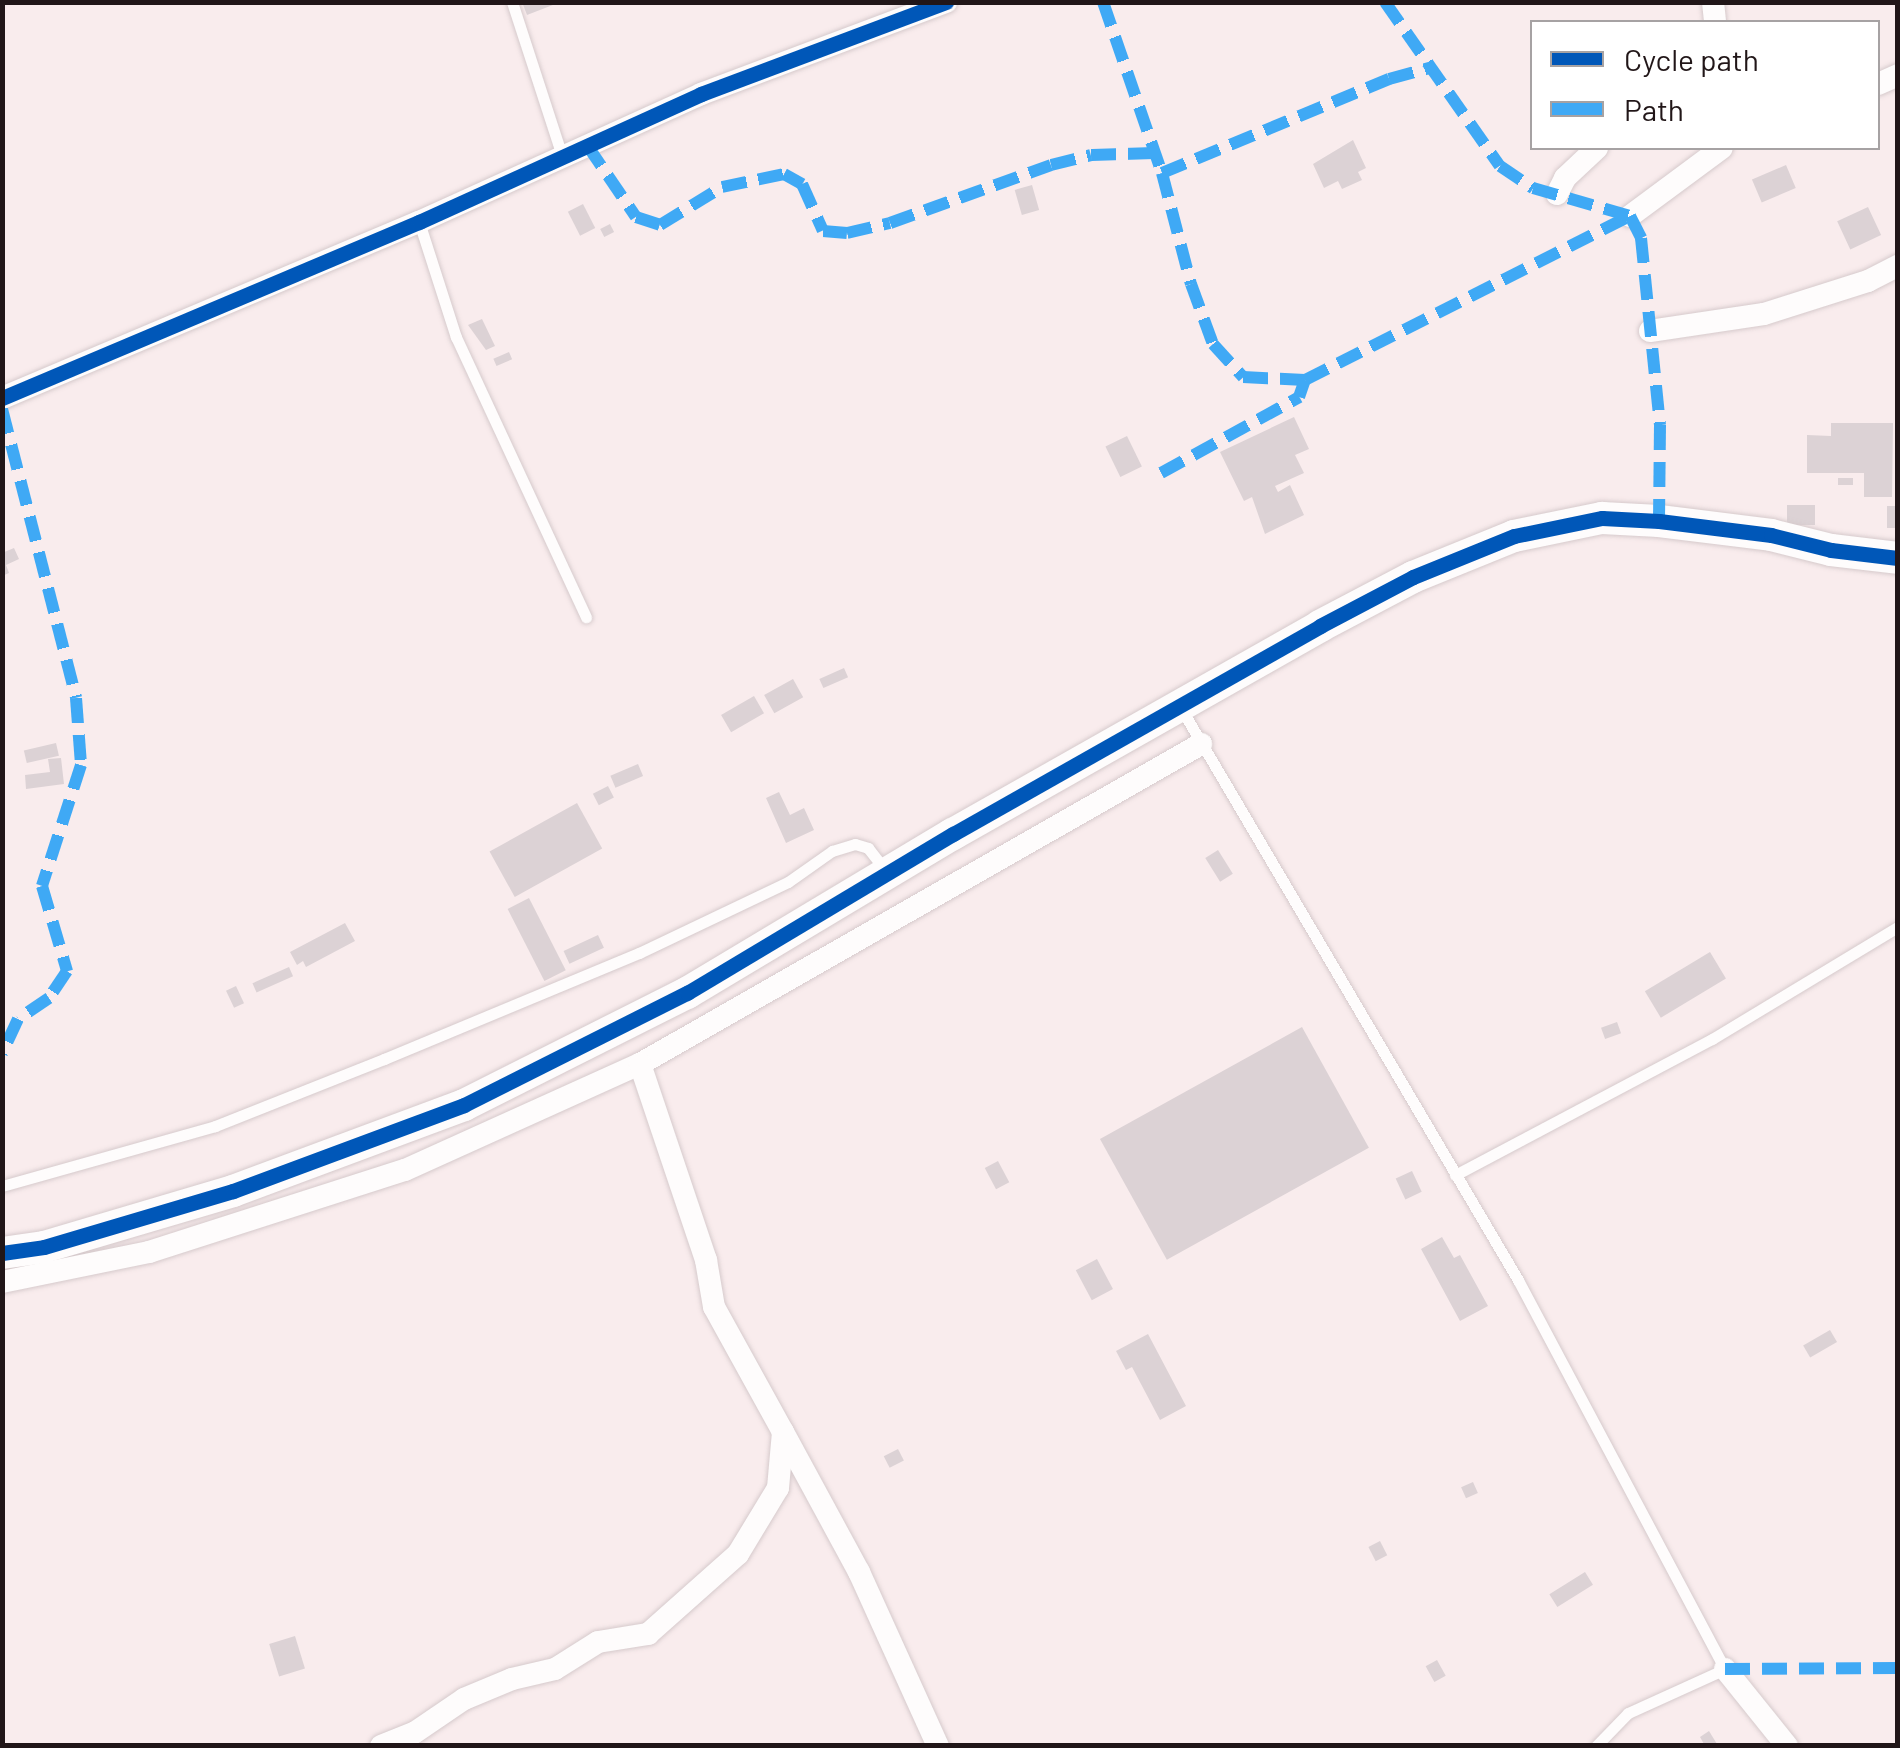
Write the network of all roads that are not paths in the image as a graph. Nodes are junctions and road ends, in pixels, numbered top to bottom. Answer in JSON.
{"nodes":[{"id":1,"x":512,"y":2,"type":"edge"},
{"id":2,"x":946,"y":2,"type":"edge"},
{"id":3,"x":1595,"y":150,"type":"edge"},
{"id":4,"x":1719,"y":150,"type":"edge"},
{"id":5,"x":562,"y":156,"type":"junction"},
{"id":6,"x":1557,"y":194,"type":"dead end"},
{"id":7,"x":1630,"y":216,"type":"dead end"},
{"id":8,"x":418,"y":222,"type":"junction"},
{"id":9,"x":1898,"y":266,"type":"edge"},
{"id":10,"x":1650,"y":331,"type":"dead end"},
{"id":11,"x":2,"y":398,"type":"edge"},
{"id":12,"x":1898,"y":558,"type":"edge"},
{"id":13,"x":586,"y":617,"type":"dead end"},
{"id":14,"x":1180,"y":706,"type":"junction"},
{"id":15,"x":1201,"y":744,"type":"junction"},
{"id":16,"x":889,"y":874,"type":"junction"},
{"id":17,"x":1898,"y":928,"type":"edge"},
{"id":18,"x":640,"y":1064,"type":"junction"},
{"id":19,"x":1455,"y":1175,"type":"junction"},
{"id":20,"x":2,"y":1186,"type":"edge"},
{"id":21,"x":2,"y":1253,"type":"edge"},
{"id":22,"x":2,"y":1282,"type":"edge"},
{"id":23,"x":783,"y":1432,"type":"junction"},
{"id":24,"x":1725,"y":1669,"type":"junction"},
{"id":25,"x":381,"y":1746,"type":"edge"},
{"id":26,"x":938,"y":1746,"type":"edge"},
{"id":27,"x":1596,"y":1746,"type":"edge"},
{"id":28,"x":1787,"y":1746,"type":"edge"}],
"edges":[{"from":1,"to":5,"type":"lane"},
{"from":2,"to":5,"type":"street"},
{"from":3,"to":6,"type":"street"},
{"from":4,"to":7,"type":"street"},
{"from":5,"to":8,"type":"street"},
{"from":8,"to":11,"type":"street"},
{"from":8,"to":13,"type":"lane"},
{"from":9,"to":10,"type":"street"},
{"from":12,"to":14,"type":"street"},
{"from":14,"to":15,"type":"lane"},
{"from":14,"to":16,"type":"street"},
{"from":15,"to":18,"type":"street"},
{"from":15,"to":19,"type":"lane"},
{"from":16,"to":20,"type":"lane"},
{"from":16,"to":21,"type":"street"},
{"from":17,"to":19,"type":"lane"},
{"from":18,"to":22,"type":"street"},
{"from":18,"to":23,"type":"street"},
{"from":19,"to":24,"type":"lane"},
{"from":23,"to":25,"type":"street"},
{"from":23,"to":26,"type":"street"},
{"from":24,"to":27,"type":"lane"},
{"from":24,"to":28,"type":"street"}]}
